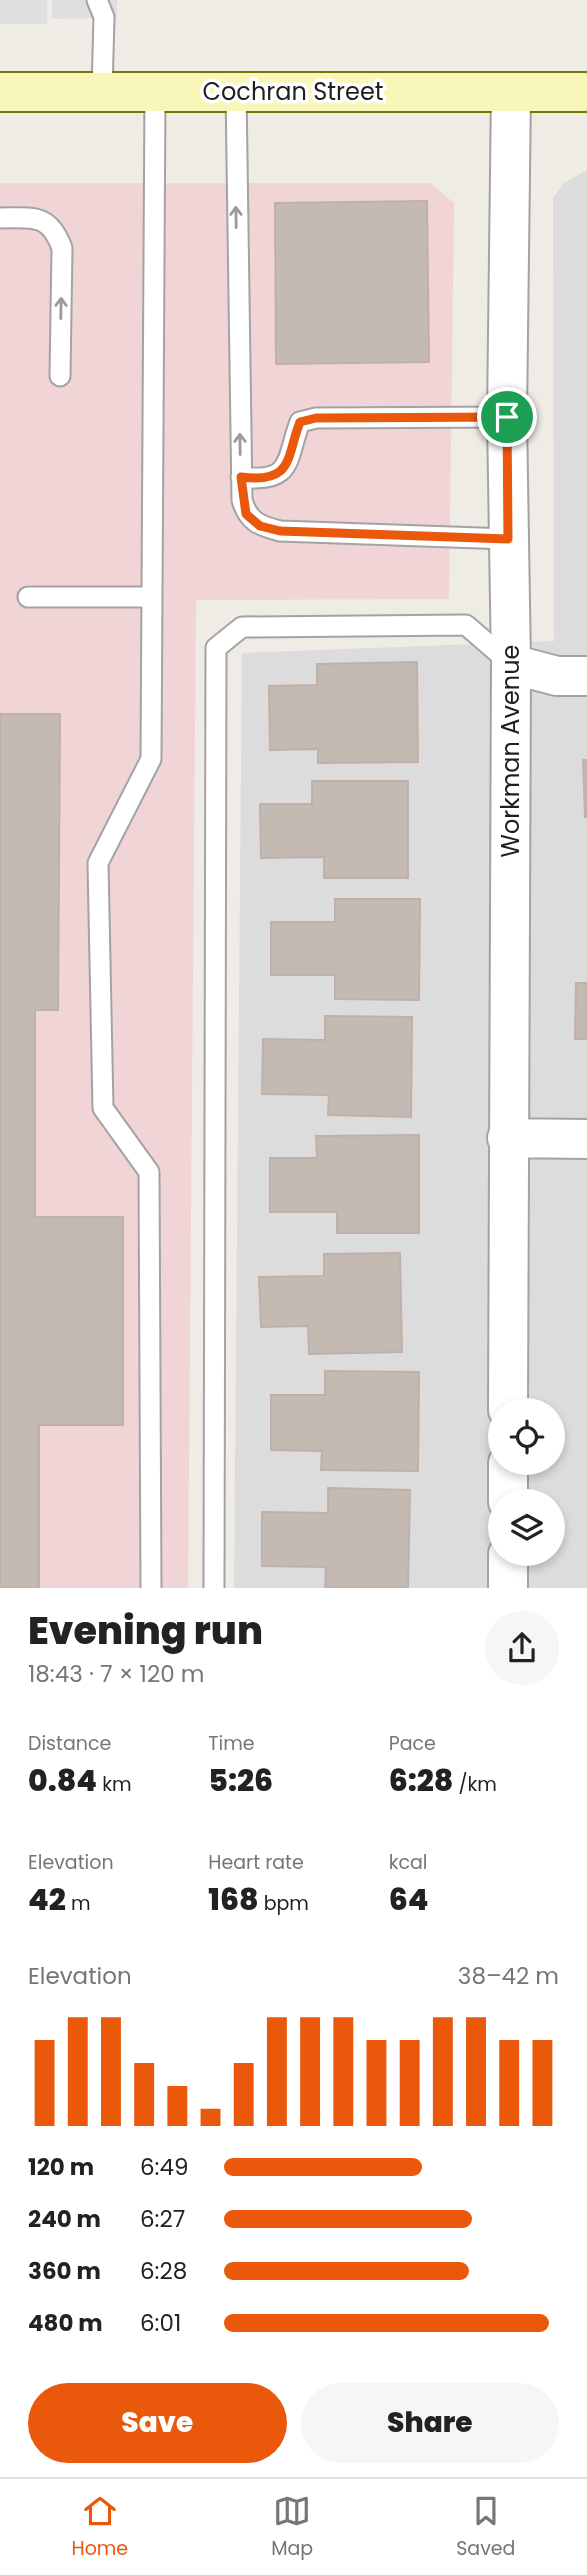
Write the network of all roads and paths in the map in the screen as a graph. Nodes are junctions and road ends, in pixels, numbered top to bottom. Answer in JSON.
{"nodes":[{"id":1,"x":97,"y":0,"type":"edge"},
{"id":2,"x":236,"y":91,"type":"junction"},
{"id":3,"x":0,"y":92,"type":"edge"},
{"id":4,"x":102,"y":92,"type":"junction"},
{"id":5,"x":155,"y":92,"type":"junction"},
{"id":6,"x":511,"y":92,"type":"junction"},
{"id":7,"x":587,"y":92,"type":"edge"},
{"id":8,"x":0,"y":218,"type":"edge"},
{"id":9,"x":60,"y":376,"type":"dead end"},
{"id":10,"x":507,"y":417,"type":"junction"},
{"id":11,"x":241,"y":477,"type":"junction"},
{"id":12,"x":508,"y":539,"type":"junction"},
{"id":13,"x":28,"y":597,"type":"dead end"},
{"id":14,"x":150,"y":597,"type":"junction"},
{"id":15,"x":511,"y":664,"type":"junction"},
{"id":16,"x":587,"y":676,"type":"edge"},
{"id":17,"x":508,"y":1138,"type":"junction"},
{"id":18,"x":587,"y":1139,"type":"edge"},
{"id":19,"x":508,"y":1398,"type":"edge"},
{"id":20,"x":508,"y":1566,"type":"edge"},
{"id":21,"x":151,"y":1588,"type":"edge"},
{"id":22,"x":214,"y":1588,"type":"edge"},
{"id":23,"x":508,"y":1588,"type":"edge"}],
"edges":[{"from":1,"to":4,"type":"lane"},
{"from":2,"to":5,"type":"main road","name":"Cochran Street"},
{"from":2,"to":6,"type":"main road","name":"Cochran Street"},
{"from":11,"to":2,"type":"lane","one_way":true},
{"from":3,"to":4,"type":"main road","name":"Cochran Street"},
{"from":4,"to":5,"type":"main road","name":"Cochran Street"},
{"from":5,"to":14,"type":"lane"},
{"from":6,"to":7,"type":"main road","name":"Cochran Street"},
{"from":6,"to":10,"type":"street","name":"Workman Avenue"},
{"from":9,"to":8,"type":"lane","one_way":true},
{"from":10,"to":11,"type":"lane"},
{"from":10,"to":12,"type":"street","name":"Workman Avenue"},
{"from":11,"to":12,"type":"lane"},
{"from":12,"to":15,"type":"street","name":"Workman Avenue"},
{"from":13,"to":14,"type":"lane"},
{"from":14,"to":21,"type":"lane"},
{"from":15,"to":16,"type":"street"},
{"from":15,"to":17,"type":"street","name":"Workman Avenue"},
{"from":15,"to":22,"type":"lane"},
{"from":17,"to":18,"type":"street"},
{"from":17,"to":19,"type":"street","name":"Workman Avenue"},
{"from":20,"to":23,"type":"street"}]}
